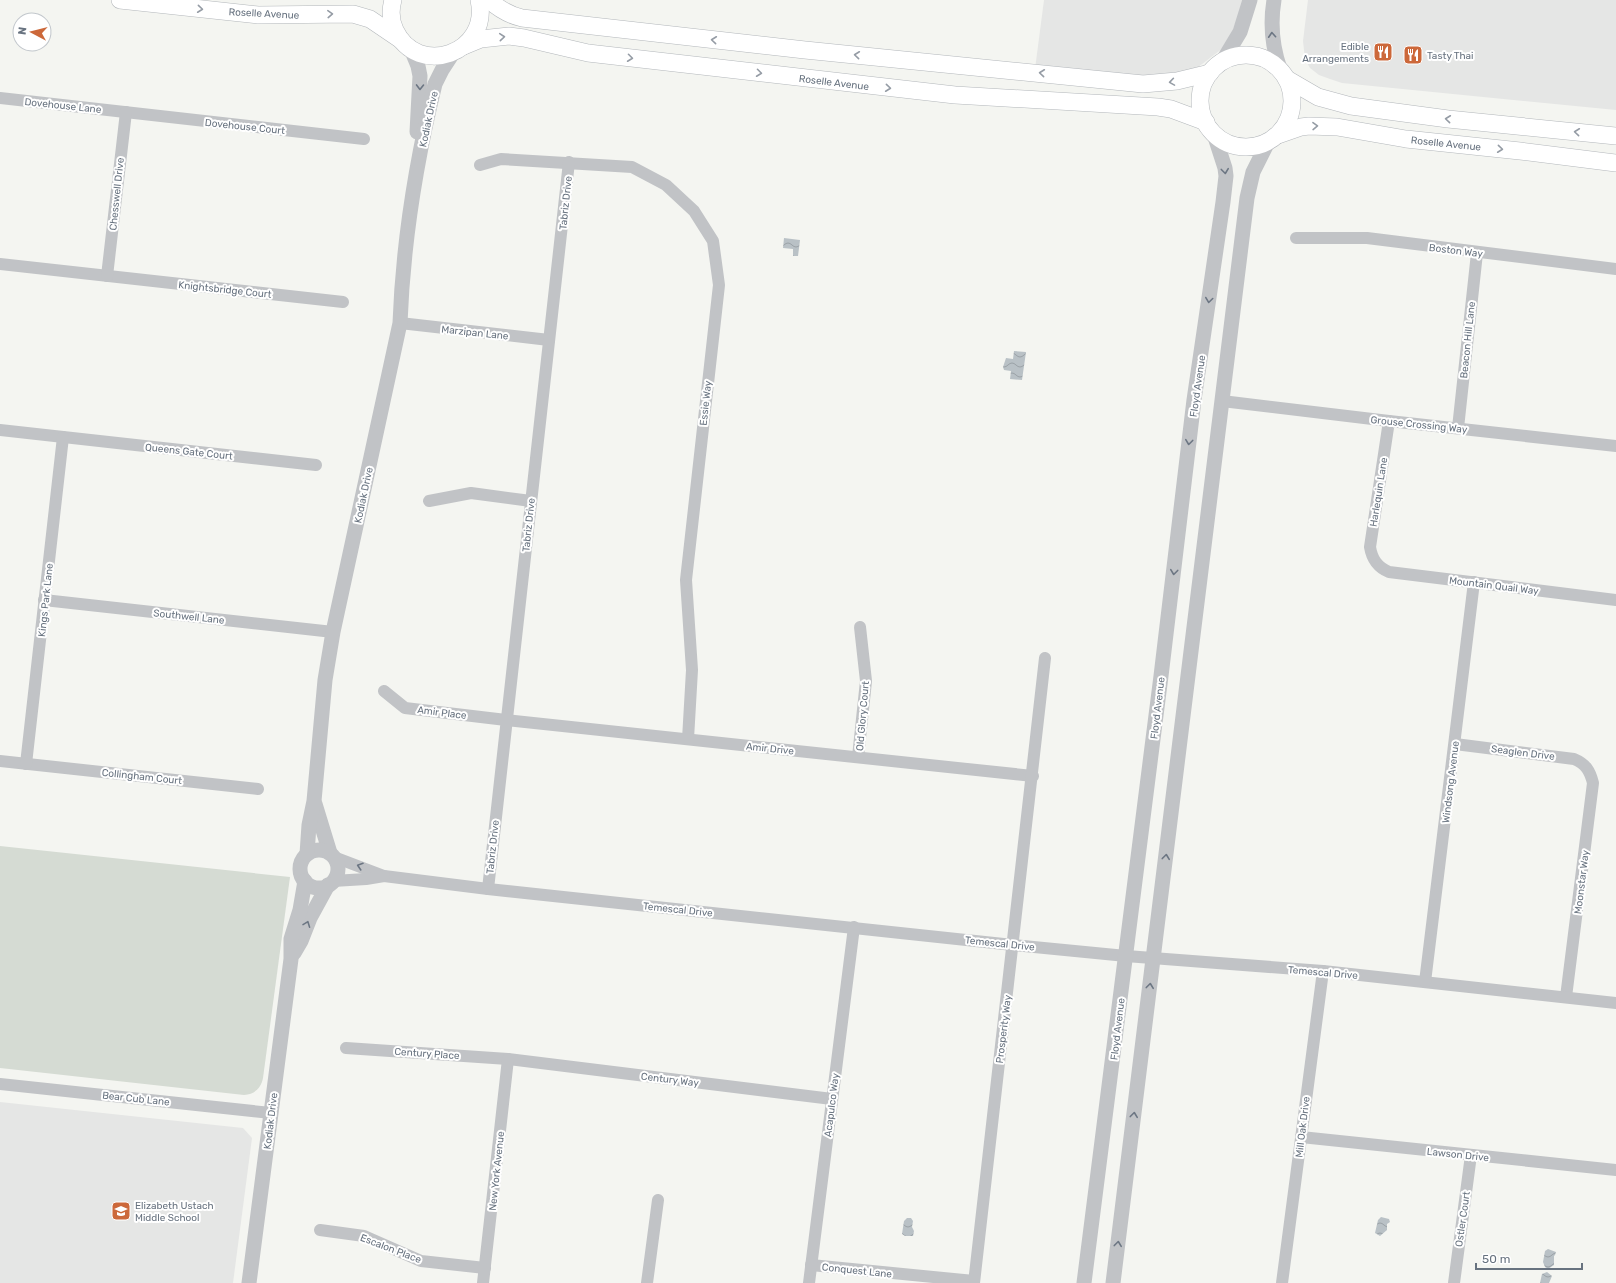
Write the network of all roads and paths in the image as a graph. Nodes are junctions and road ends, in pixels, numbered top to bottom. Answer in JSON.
{"nodes":[{"id":1,"x":120,"y":0,"type":"edge"},
{"id":2,"x":393,"y":0,"type":"edge"},
{"id":3,"x":479,"y":0,"type":"edge"},
{"id":4,"x":489,"y":0,"type":"edge"},
{"id":5,"x":1250,"y":0,"type":"edge"},
{"id":6,"x":1274,"y":0,"type":"edge"},
{"id":7,"x":406,"y":44,"type":"junction"},
{"id":8,"x":459,"y":49,"type":"junction"},
{"id":9,"x":1222,"y":62,"type":"junction"},
{"id":10,"x":1210,"y":73,"type":"junction"},
{"id":11,"x":1283,"y":74,"type":"junction"},
{"id":12,"x":0,"y":98,"type":"edge"},
{"id":13,"x":126,"y":112,"type":"junction"},
{"id":14,"x":1210,"y":128,"type":"junction"},
{"id":15,"x":1616,"y":136,"type":"edge"},
{"id":16,"x":1273,"y":138,"type":"junction"},
{"id":17,"x":364,"y":139,"type":"dead end"},
{"id":18,"x":569,"y":162,"type":"junction"},
{"id":19,"x":1616,"y":163,"type":"edge"},
{"id":20,"x":480,"y":165,"type":"dead end"},
{"id":21,"x":414,"y":189,"type":"junction"},
{"id":22,"x":1296,"y":238,"type":"dead end"},
{"id":23,"x":1477,"y":253,"type":"junction"},
{"id":24,"x":0,"y":264,"type":"edge"},
{"id":25,"x":1616,"y":269,"type":"edge"},
{"id":26,"x":107,"y":276,"type":"junction"},
{"id":27,"x":343,"y":302,"type":"dead end"},
{"id":28,"x":400,"y":323,"type":"junction"},
{"id":29,"x":549,"y":340,"type":"junction"},
{"id":30,"x":1222,"y":402,"type":"junction"},
{"id":31,"x":1389,"y":421,"type":"junction"},
{"id":32,"x":1458,"y":428,"type":"junction"},
{"id":33,"x":0,"y":430,"type":"edge"},
{"id":34,"x":63,"y":437,"type":"junction"},
{"id":35,"x":1616,"y":446,"type":"edge"},
{"id":36,"x":316,"y":465,"type":"dead end"},
{"id":37,"x":429,"y":501,"type":"dead end"},
{"id":38,"x":531,"y":501,"type":"junction"},
{"id":39,"x":1375,"y":563,"type":"joint"},
{"id":40,"x":1474,"y":582,"type":"junction"},
{"id":41,"x":44,"y":600,"type":"junction"},
{"id":42,"x":1616,"y":600,"type":"edge"},
{"id":43,"x":860,"y":627,"type":"dead end"},
{"id":44,"x":333,"y":632,"type":"junction"},
{"id":45,"x":1045,"y":658,"type":"dead end"},
{"id":46,"x":384,"y":691,"type":"dead end"},
{"id":47,"x":506,"y":720,"type":"junction"},
{"id":48,"x":688,"y":739,"type":"junction"},
{"id":49,"x":1455,"y":744,"type":"junction"},
{"id":50,"x":858,"y":757,"type":"junction"},
{"id":51,"x":0,"y":761,"type":"edge"},
{"id":52,"x":26,"y":764,"type":"junction"},
{"id":53,"x":1588,"y":768,"type":"joint"},
{"id":54,"x":1033,"y":776,"type":"junction"},
{"id":55,"x":258,"y":789,"type":"dead end"},
{"id":56,"x":314,"y":801,"type":"junction"},
{"id":57,"x":307,"y":854,"type":"junction"},
{"id":58,"x":332,"y":855,"type":"junction"},
{"id":59,"x":384,"y":876,"type":"junction"},
{"id":60,"x":305,"y":881,"type":"junction"},
{"id":61,"x":331,"y":883,"type":"junction"},
{"id":62,"x":488,"y":888,"type":"junction"},
{"id":63,"x":854,"y":927,"type":"junction"},
{"id":64,"x":1013,"y":945,"type":"junction"},
{"id":65,"x":1126,"y":956,"type":"junction"},
{"id":66,"x":1154,"y":958,"type":"junction"},
{"id":67,"x":291,"y":960,"type":"junction"},
{"id":68,"x":1323,"y":971,"type":"junction"},
{"id":69,"x":1425,"y":982,"type":"junction"},
{"id":70,"x":1566,"y":997,"type":"junction"},
{"id":71,"x":1616,"y":1003,"type":"edge"},
{"id":72,"x":346,"y":1048,"type":"dead end"},
{"id":73,"x":508,"y":1059,"type":"junction"},
{"id":74,"x":0,"y":1084,"type":"edge"},
{"id":75,"x":832,"y":1099,"type":"junction"},
{"id":76,"x":271,"y":1113,"type":"junction"},
{"id":77,"x":1301,"y":1137,"type":"junction"},
{"id":78,"x":1471,"y":1155,"type":"junction"},
{"id":79,"x":1616,"y":1170,"type":"edge"},
{"id":80,"x":658,"y":1200,"type":"dead end"},
{"id":81,"x":320,"y":1230,"type":"dead end"},
{"id":82,"x":811,"y":1265,"type":"junction"},
{"id":83,"x":486,"y":1268,"type":"junction"},
{"id":84,"x":974,"y":1282,"type":"edge"},
{"id":85,"x":249,"y":1283,"type":"edge"},
{"id":86,"x":483,"y":1283,"type":"edge"},
{"id":87,"x":647,"y":1283,"type":"edge"},
{"id":88,"x":809,"y":1283,"type":"edge"},
{"id":89,"x":1084,"y":1283,"type":"edge"},
{"id":90,"x":1113,"y":1283,"type":"edge"},
{"id":91,"x":1282,"y":1283,"type":"edge"},
{"id":92,"x":1454,"y":1283,"type":"edge"}],
"edges":[{"from":1,"to":7,"type":"main road","name":"Roselle Avenue","one_way":true},
{"from":2,"to":7,"type":"main road"},
{"from":3,"to":8,"type":"main road"},
{"from":10,"to":4,"type":"main road","one_way":true},
{"from":5,"to":9,"type":"street"},
{"from":11,"to":6,"type":"street","one_way":true},
{"from":7,"to":8,"type":"main road","name":"Roselle Avenue"},
{"from":7,"to":21,"type":"street","name":"Kodiak Drive","one_way":true},
{"from":8,"to":14,"type":"main road","name":"Roselle Avenue","one_way":true},
{"from":8,"to":21,"type":"street","name":"Kodiak Drive"},
{"from":9,"to":10,"type":"main road"},
{"from":9,"to":11,"type":"main road"},
{"from":10,"to":14,"type":"main road"},
{"from":15,"to":11,"type":"main road","one_way":true},
{"from":11,"to":16,"type":"main road"},
{"from":12,"to":13,"type":"street","name":"Dovehouse Lane"},
{"from":13,"to":17,"type":"street","name":"Dovehouse Court"},
{"from":13,"to":26,"type":"street","name":"Chesswell Drive"},
{"from":14,"to":16,"type":"main road"},
{"from":14,"to":65,"type":"street","name":"Floyd Avenue","one_way":true},
{"from":16,"to":19,"type":"main road","name":"Roselle Avenue","one_way":true},
{"from":16,"to":30,"type":"street"},
{"from":18,"to":20,"type":"street","name":"Essie Way"},
{"from":18,"to":29,"type":"street","name":"Tabriz Drive"},
{"from":18,"to":48,"type":"street","name":"Essie Way"},
{"from":21,"to":28,"type":"street","name":"Kodiak Drive"},
{"from":22,"to":23,"type":"street","name":"Boston Way"},
{"from":23,"to":25,"type":"street","name":"Boston Way"},
{"from":23,"to":32,"type":"street","name":"Beacon Hill Lane"},
{"from":24,"to":26,"type":"street","name":"Knightsbridge Court"},
{"from":26,"to":27,"type":"street","name":"Knightsbridge Court"},
{"from":28,"to":29,"type":"street","name":"Marzipan Lane"},
{"from":28,"to":44,"type":"street","name":"Kodiak Drive"},
{"from":29,"to":38,"type":"street","name":"Tabriz Drive"},
{"from":30,"to":31,"type":"street","name":"Grouse Crossing Way"},
{"from":66,"to":30,"type":"street","one_way":true},
{"from":31,"to":32,"type":"street","name":"Grouse Crossing Way"},
{"from":31,"to":39,"type":"street","name":"Harlequin Lane"},
{"from":32,"to":35,"type":"street","name":"Grouse Crossing Way"},
{"from":33,"to":34,"type":"street","name":"Queens Gate Court"},
{"from":34,"to":36,"type":"street","name":"Queens Gate Court"},
{"from":34,"to":41,"type":"street","name":"Kings Park Lane"},
{"from":37,"to":38,"type":"street"},
{"from":38,"to":47,"type":"street","name":"Tabriz Drive"},
{"from":39,"to":40,"type":"street","name":"Mountain Quail Way"},
{"from":40,"to":42,"type":"street","name":"Mountain Quail Way"},
{"from":40,"to":49,"type":"street","name":"Windsong Avenue"},
{"from":41,"to":44,"type":"street","name":"Southwell Lane"},
{"from":41,"to":52,"type":"street","name":"Kings Park Lane"},
{"from":43,"to":50,"type":"street","name":"Old Glory Court"},
{"from":44,"to":56,"type":"street","name":"Kodiak Drive"},
{"from":45,"to":54,"type":"street","name":"Prosperity Way"},
{"from":46,"to":47,"type":"street","name":"Amir Place"},
{"from":47,"to":48,"type":"street","name":"Amir Drive"},
{"from":47,"to":62,"type":"street","name":"Tabriz Drive"},
{"from":48,"to":50,"type":"street","name":"Amir Drive"},
{"from":49,"to":53,"type":"street","name":"Seaglen Drive"},
{"from":49,"to":69,"type":"street","name":"Windsong Avenue"},
{"from":50,"to":54,"type":"street","name":"Amir Drive"},
{"from":51,"to":52,"type":"street","name":"Collingham Court"},
{"from":52,"to":55,"type":"street","name":"Collingham Court"},
{"from":53,"to":70,"type":"street","name":"Moonstar Way"},
{"from":54,"to":64,"type":"street","name":"Prosperity Way"},
{"from":56,"to":57,"type":"street","name":"Kodiak Drive"},
{"from":56,"to":58,"type":"street","name":"Kodiak Drive"},
{"from":57,"to":58,"type":"street"},
{"from":57,"to":60,"type":"street"},
{"from":59,"to":58,"type":"street","name":"Temescal Drive","one_way":true},
{"from":58,"to":61,"type":"street"},
{"from":59,"to":61,"type":"street","name":"Temescal Drive"},
{"from":59,"to":62,"type":"street","name":"Temescal Drive"},
{"from":60,"to":61,"type":"street"},
{"from":60,"to":67,"type":"street","name":"Kodiak Drive"},
{"from":67,"to":61,"type":"street","name":"Kodiak Drive","one_way":true},
{"from":62,"to":63,"type":"street","name":"Temescal Drive"},
{"from":63,"to":64,"type":"street","name":"Temescal Drive"},
{"from":63,"to":75,"type":"street","name":"Acapulco Way"},
{"from":64,"to":65,"type":"street","name":"Temescal Drive"},
{"from":64,"to":84,"type":"street","name":"Prosperity Way"},
{"from":65,"to":66,"type":"street","name":"Temescal Drive"},
{"from":65,"to":89,"type":"street","name":"Floyd Avenue"},
{"from":66,"to":68,"type":"street","name":"Temescal Drive"},
{"from":90,"to":66,"type":"street","one_way":true},
{"from":67,"to":76,"type":"street","name":"Kodiak Drive"},
{"from":68,"to":69,"type":"street","name":"Temescal Drive"},
{"from":68,"to":77,"type":"street","name":"Mill Oak Drive"},
{"from":69,"to":70,"type":"street","name":"Temescal Drive"},
{"from":70,"to":71,"type":"street","name":"Temescal Drive"},
{"from":72,"to":73,"type":"street","name":"Century Place"},
{"from":73,"to":75,"type":"street","name":"Century Way"},
{"from":73,"to":83,"type":"street","name":"New York Avenue"},
{"from":74,"to":76,"type":"street","name":"Bear Cub Lane"},
{"from":75,"to":82,"type":"street","name":"Acapulco Way"},
{"from":76,"to":85,"type":"street","name":"Kodiak Drive"},
{"from":77,"to":78,"type":"street","name":"Lawson Drive"},
{"from":77,"to":91,"type":"street","name":"Mill Oak Drive"},
{"from":78,"to":79,"type":"street","name":"Lawson Drive"},
{"from":78,"to":92,"type":"street","name":"Ostler Court"},
{"from":80,"to":87,"type":"street"},
{"from":81,"to":83,"type":"street","name":"Escalon Place"},
{"from":82,"to":84,"type":"street","name":"Conquest Lane"},
{"from":82,"to":88,"type":"street","name":"Acapulco Way"},
{"from":83,"to":86,"type":"street","name":"New York Avenue"}]}
